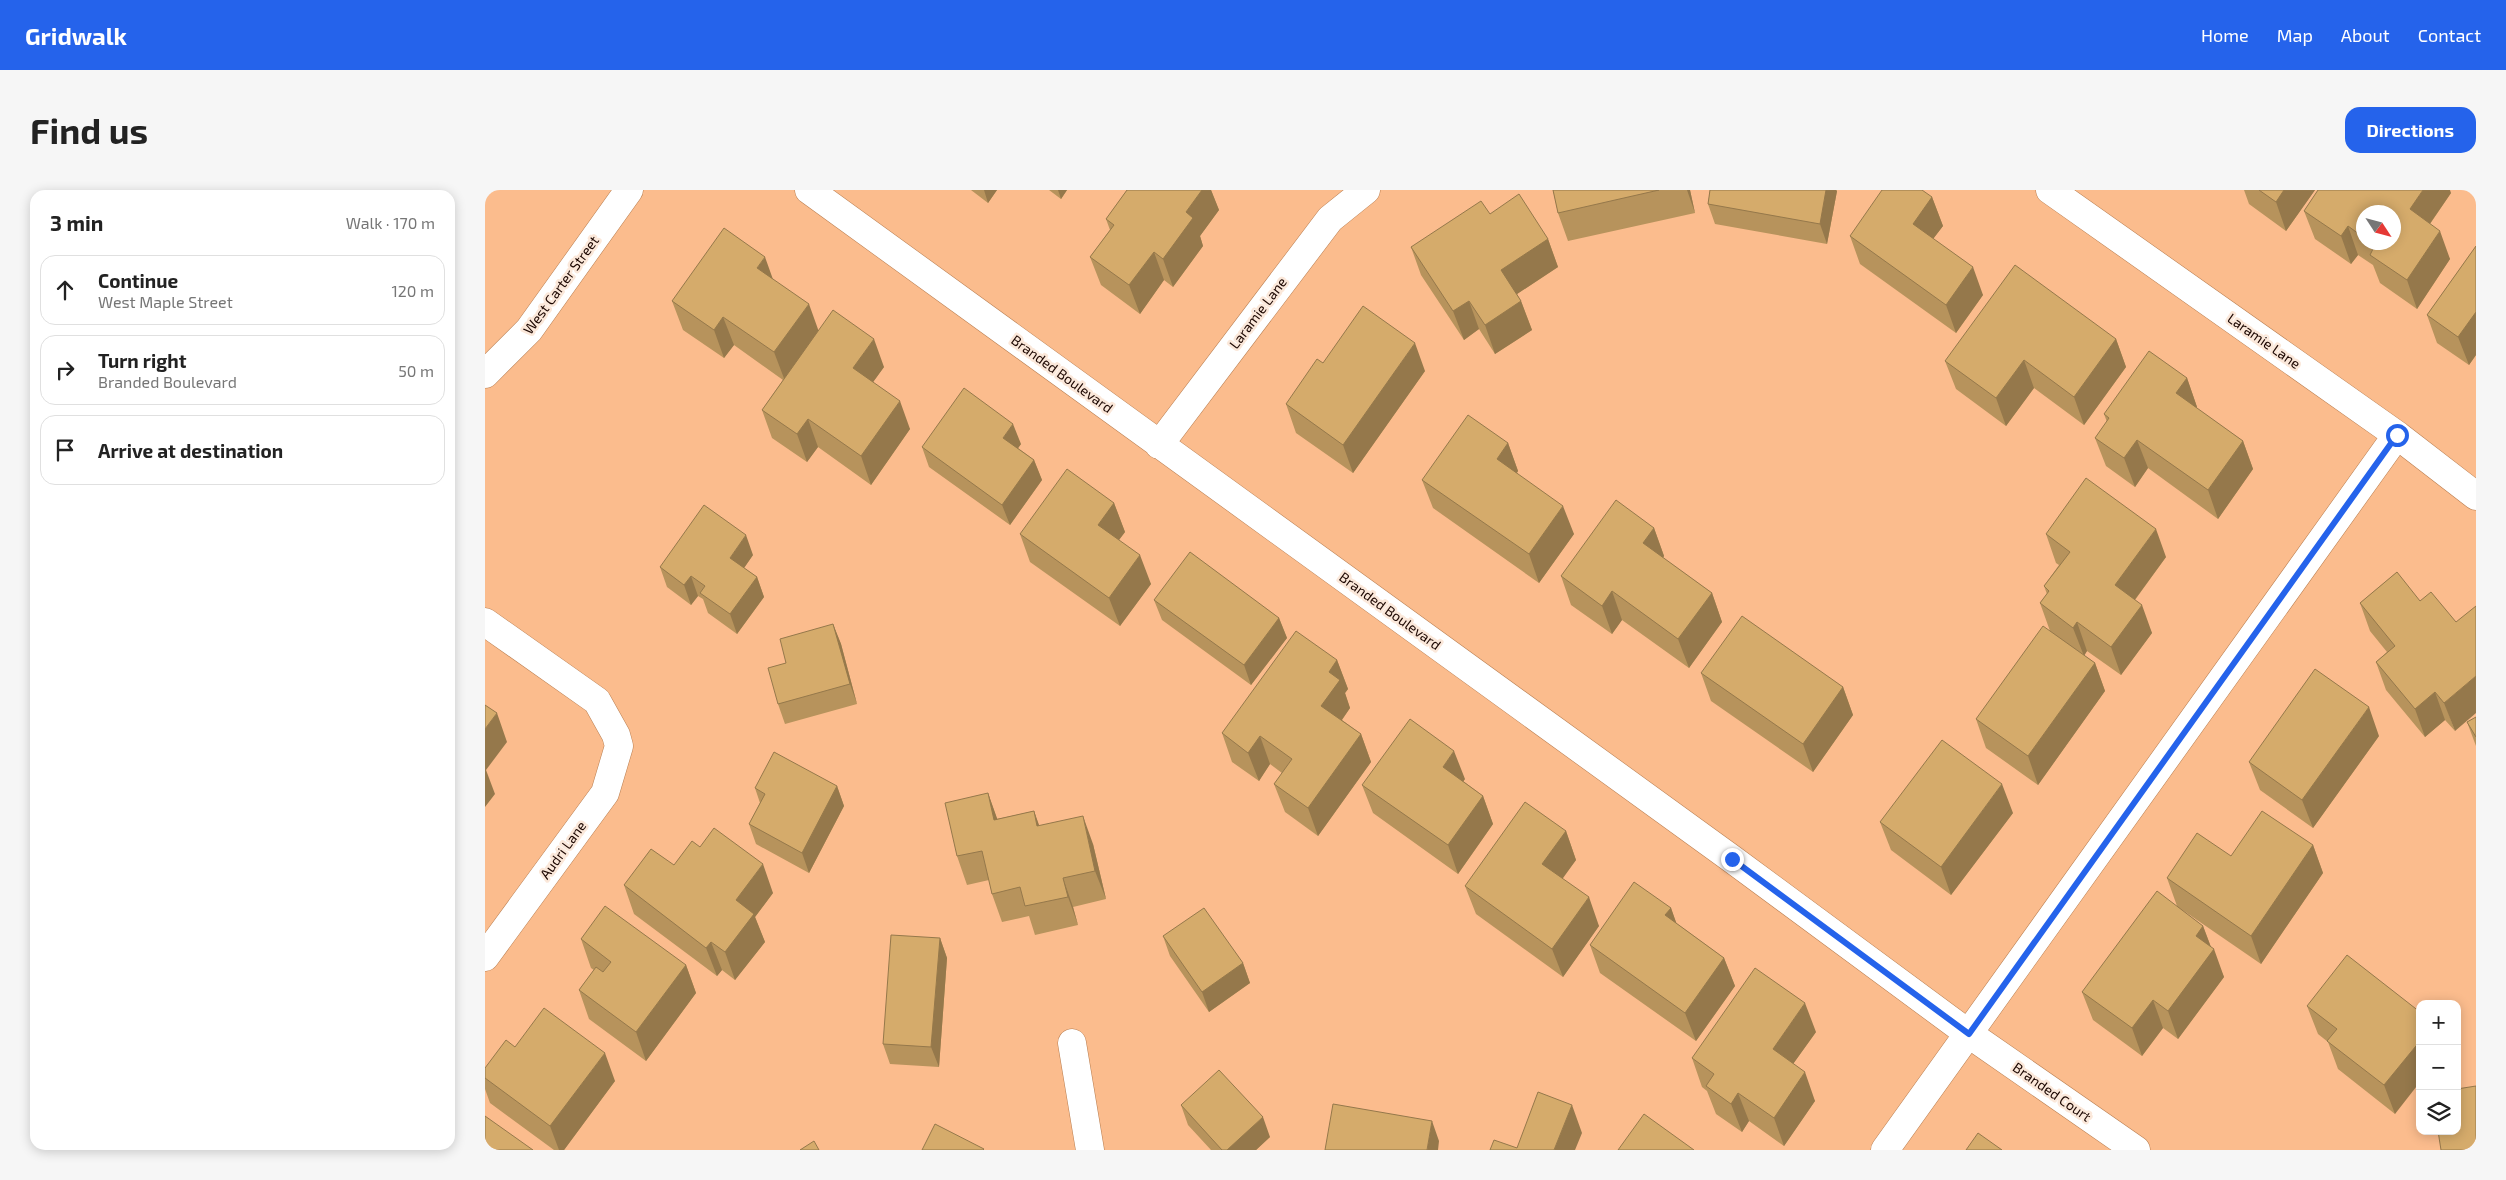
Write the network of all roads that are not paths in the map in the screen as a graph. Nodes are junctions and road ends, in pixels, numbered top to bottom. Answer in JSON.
{"nodes":[{"id":1,"x":629,"y":190,"type":"edge"},
{"id":2,"x":809,"y":190,"type":"edge"},
{"id":3,"x":1365,"y":190,"type":"edge"},
{"id":4,"x":2051,"y":190,"type":"edge"},
{"id":5,"x":485,"y":374,"type":"edge"},
{"id":6,"x":2397,"y":435,"type":"junction"},
{"id":7,"x":1159,"y":444,"type":"junction"},
{"id":8,"x":2476,"y":496,"type":"edge"},
{"id":9,"x":485,"y":622,"type":"edge"},
{"id":10,"x":485,"y":957,"type":"edge"},
{"id":11,"x":1969,"y":1034,"type":"junction"},
{"id":12,"x":1072,"y":1043,"type":"dead end"},
{"id":13,"x":1090,"y":1150,"type":"edge"},
{"id":14,"x":1885,"y":1150,"type":"edge"},
{"id":15,"x":2135,"y":1150,"type":"edge"}],
"edges":[{"from":1,"to":5,"type":"street","name":"West Carter Street"},
{"from":2,"to":7,"type":"street","name":"Branded Boulevard"},
{"from":3,"to":7,"type":"street","name":"Laramie Lane"},
{"from":4,"to":6,"type":"street","name":"Laramie Lane"},
{"from":6,"to":8,"type":"street","name":"Laramie Lane"},
{"from":6,"to":11,"type":"street"},
{"from":7,"to":11,"type":"street","name":"Branded Boulevard"},
{"from":9,"to":10,"type":"street","name":"Audri Lane"},
{"from":11,"to":14,"type":"street"},
{"from":11,"to":15,"type":"street","name":"Branded Court"},
{"from":12,"to":13,"type":"street"}]}
